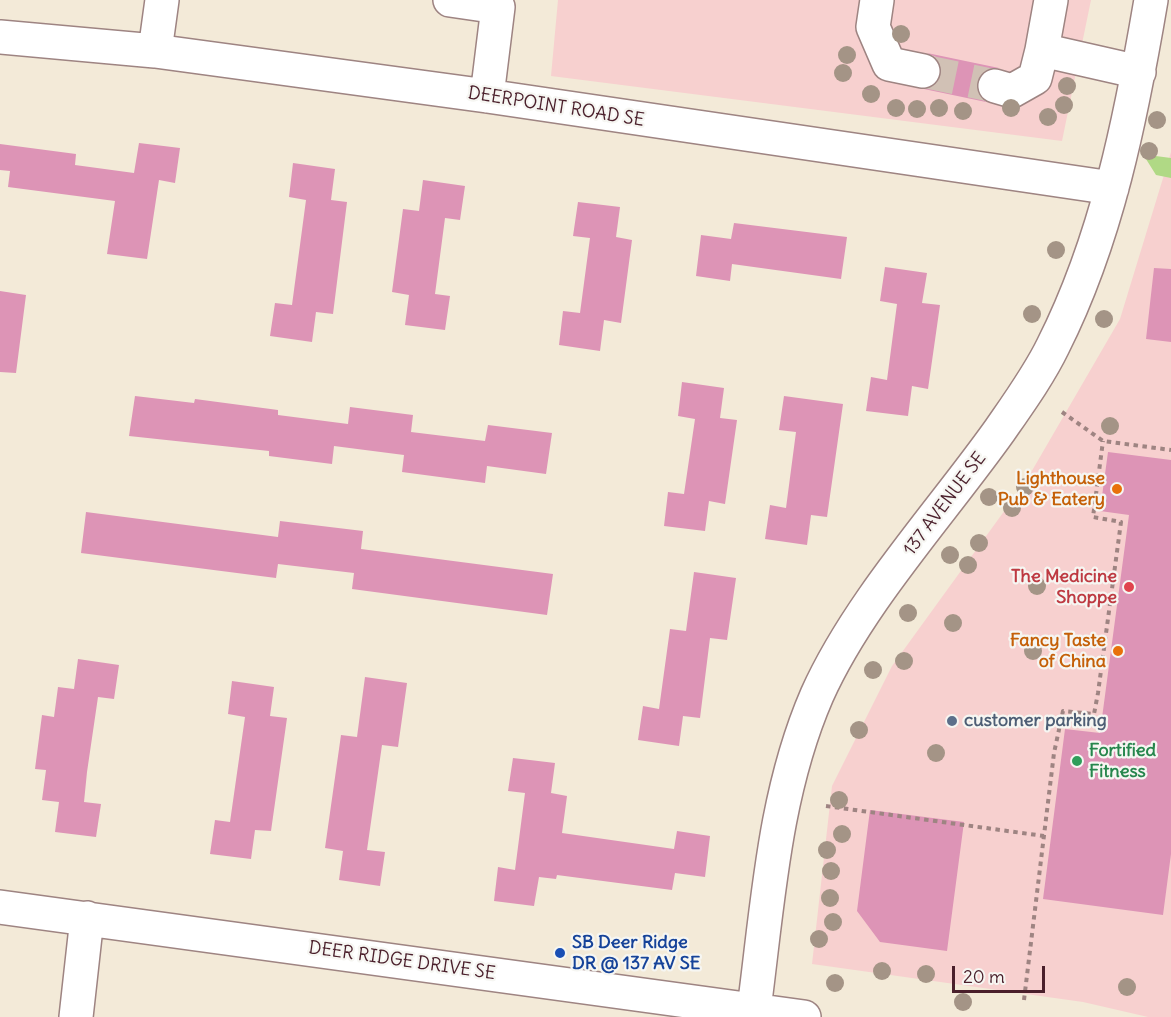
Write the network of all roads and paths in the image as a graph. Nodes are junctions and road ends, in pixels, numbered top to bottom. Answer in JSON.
{"nodes":[{"id":1,"x":162,"y":0,"type":"edge"},
{"id":2,"x":450,"y":0,"type":"edge"},
{"id":3,"x":877,"y":0,"type":"edge"},
{"id":4,"x":1150,"y":0,"type":"edge"},
{"id":5,"x":1044,"y":2,"type":"edge"},
{"id":6,"x":498,"y":3,"type":"edge"},
{"id":7,"x":0,"y":37,"type":"edge"},
{"id":8,"x":1042,"y":50,"type":"junction"},
{"id":9,"x":155,"y":51,"type":"junction"},
{"id":10,"x":923,"y":71,"type":"tunnel mouth"},
{"id":11,"x":1139,"y":72,"type":"junction"},
{"id":12,"x":995,"y":86,"type":"tunnel mouth"},
{"id":13,"x":487,"y":96,"type":"junction"},
{"id":14,"x":1112,"y":188,"type":"junction"},
{"id":15,"x":1062,"y":412,"type":"dead end"},
{"id":16,"x":1103,"y":441,"type":"junction"},
{"id":17,"x":1171,"y":450,"type":"edge"},
{"id":18,"x":826,"y":806,"type":"dead end"},
{"id":19,"x":1044,"y":836,"type":"junction"},
{"id":20,"x":0,"y":907,"type":"edge"},
{"id":21,"x":87,"y":918,"type":"junction"},
{"id":22,"x":1024,"y":999,"type":"dead end"},
{"id":23,"x":754,"y":1010,"type":"junction"},
{"id":24,"x":76,"y":1017,"type":"edge"},
{"id":25,"x":804,"y":1017,"type":"edge"}],
"edges":[{"from":1,"to":9,"type":"street"},
{"from":2,"to":6,"type":"street"},
{"from":3,"to":10,"type":"street"},
{"from":4,"to":11,"type":"street","name":"137 AVENUE SE"},
{"from":5,"to":8,"type":"street"},
{"from":6,"to":13,"type":"street"},
{"from":7,"to":9,"type":"street","name":"DEERPOINT ROAD SE"},
{"from":8,"to":11,"type":"street"},
{"from":8,"to":12,"type":"street"},
{"from":9,"to":13,"type":"street","name":"DEERPOINT ROAD SE"},
{"from":11,"to":14,"type":"street","name":"137 AVENUE SE"},
{"from":13,"to":14,"type":"street","name":"DEERPOINT ROAD SE"},
{"from":14,"to":23,"type":"street","name":"137 AVENUE SE"},
{"from":15,"to":16,"type":"path"},
{"from":16,"to":17,"type":"path"},
{"from":16,"to":19,"type":"path"},
{"from":18,"to":19,"type":"path"},
{"from":19,"to":22,"type":"path"},
{"from":20,"to":21,"type":"street","name":"DEER RIDGE DRIVE SE"},
{"from":21,"to":23,"type":"street","name":"DEER RIDGE DRIVE SE"},
{"from":21,"to":24,"type":"street"},
{"from":23,"to":25,"type":"street","name":"DEER RIDGE DRIVE SE"}]}
